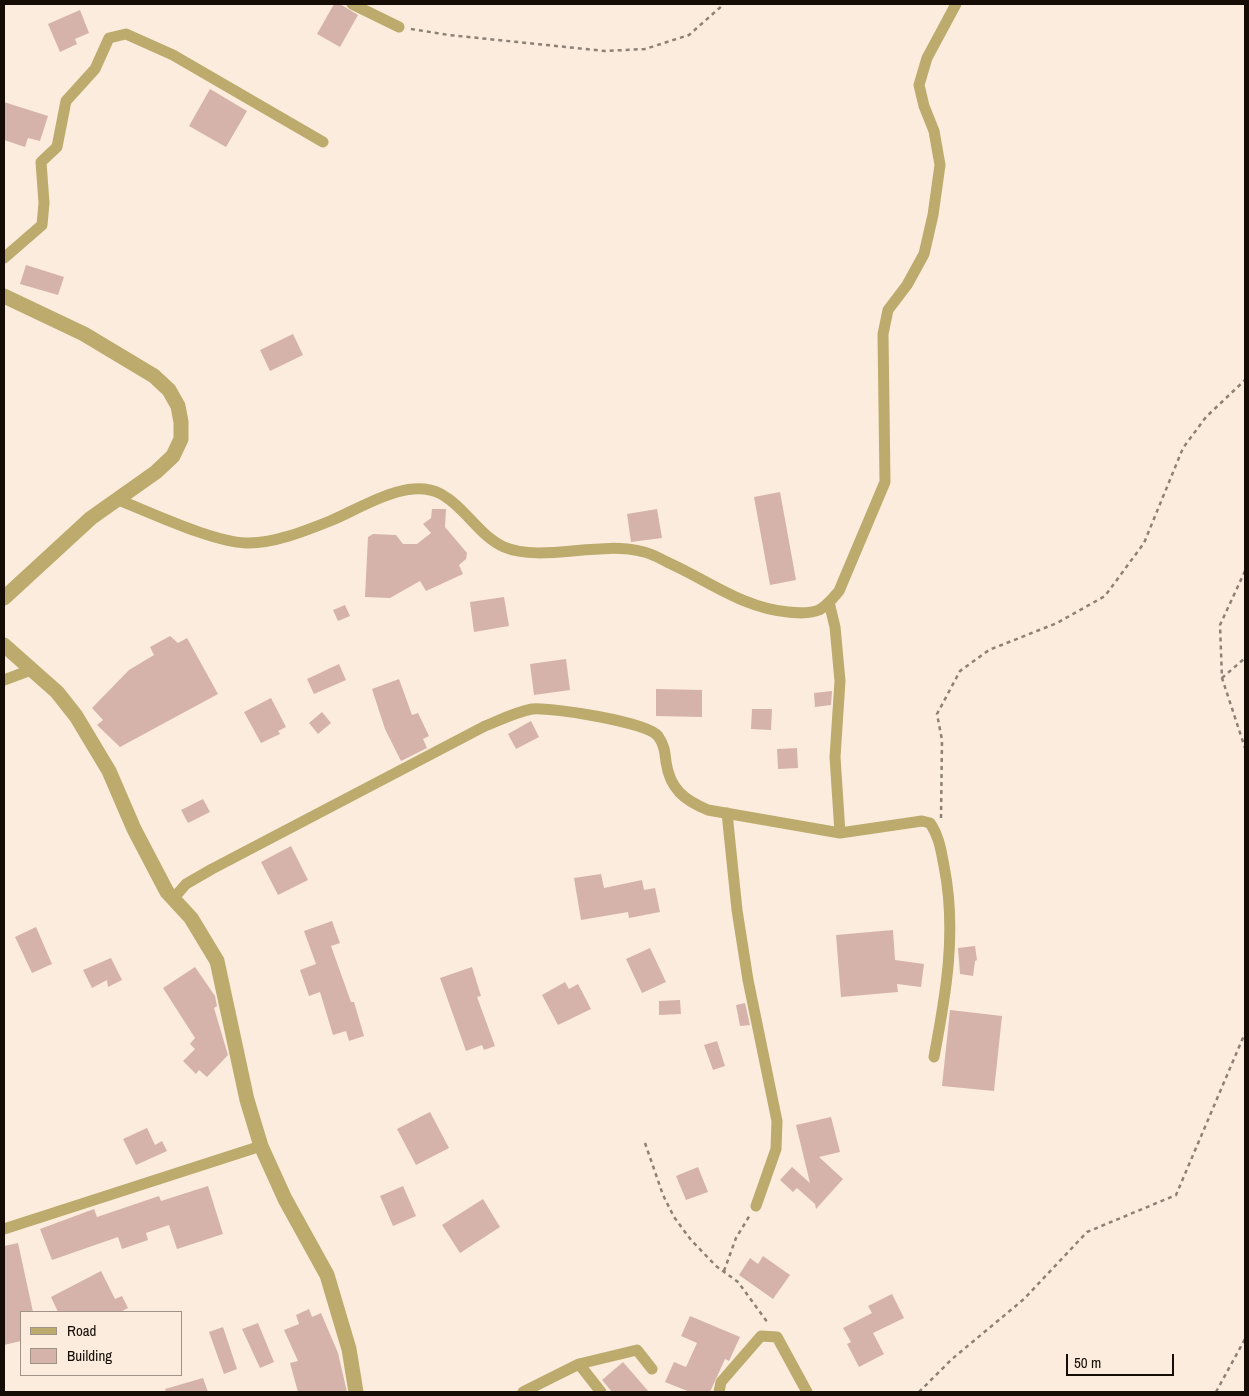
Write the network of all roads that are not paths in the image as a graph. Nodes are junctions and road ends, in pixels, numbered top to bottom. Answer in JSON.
{"nodes":[{"id":1,"x":352,"y":4,"type":"edge"},
{"id":2,"x":955,"y":4,"type":"edge"},
{"id":3,"x":399,"y":27,"type":"road end"},
{"id":4,"x":323,"y":142,"type":"dead end"},
{"id":5,"x":4,"y":258,"type":"edge"},
{"id":6,"x":4,"y":296,"type":"edge"},
{"id":7,"x":116,"y":499,"type":"junction"},
{"id":8,"x":4,"y":598,"type":"edge"},
{"id":9,"x":829,"y":602,"type":"junction"},
{"id":10,"x":4,"y":646,"type":"edge"},
{"id":11,"x":31,"y":670,"type":"junction"},
{"id":12,"x":4,"y":680,"type":"edge"},
{"id":13,"x":727,"y":813,"type":"junction"},
{"id":14,"x":840,"y":834,"type":"junction"},
{"id":15,"x":173,"y":899,"type":"junction"},
{"id":16,"x":934,"y":1057,"type":"dead end"},
{"id":17,"x":261,"y":1146,"type":"junction"},
{"id":18,"x":756,"y":1206,"type":"road end"},
{"id":19,"x":4,"y":1230,"type":"edge"},
{"id":20,"x":579,"y":1364,"type":"junction"},
{"id":21,"x":652,"y":1369,"type":"dead end"},
{"id":22,"x":356,"y":1392,"type":"edge"},
{"id":23,"x":523,"y":1392,"type":"edge"},
{"id":24,"x":601,"y":1392,"type":"edge"},
{"id":25,"x":719,"y":1392,"type":"edge"},
{"id":26,"x":807,"y":1392,"type":"edge"}],
"edges":[{"from":1,"to":3,"type":"street"},
{"from":2,"to":9,"type":"street"},
{"from":4,"to":5,"type":"street"},
{"from":6,"to":7,"type":"street"},
{"from":7,"to":8,"type":"street"},
{"from":7,"to":9,"type":"street"},
{"from":9,"to":14,"type":"street"},
{"from":10,"to":11,"type":"street"},
{"from":11,"to":12,"type":"street"},
{"from":11,"to":15,"type":"street"},
{"from":13,"to":14,"type":"street"},
{"from":13,"to":15,"type":"street"},
{"from":13,"to":18,"type":"street"},
{"from":14,"to":16,"type":"street"},
{"from":15,"to":17,"type":"street"},
{"from":17,"to":19,"type":"street"},
{"from":17,"to":22,"type":"street"},
{"from":20,"to":21,"type":"street"},
{"from":20,"to":23,"type":"street"},
{"from":20,"to":24,"type":"street"},
{"from":25,"to":26,"type":"street"}]}
